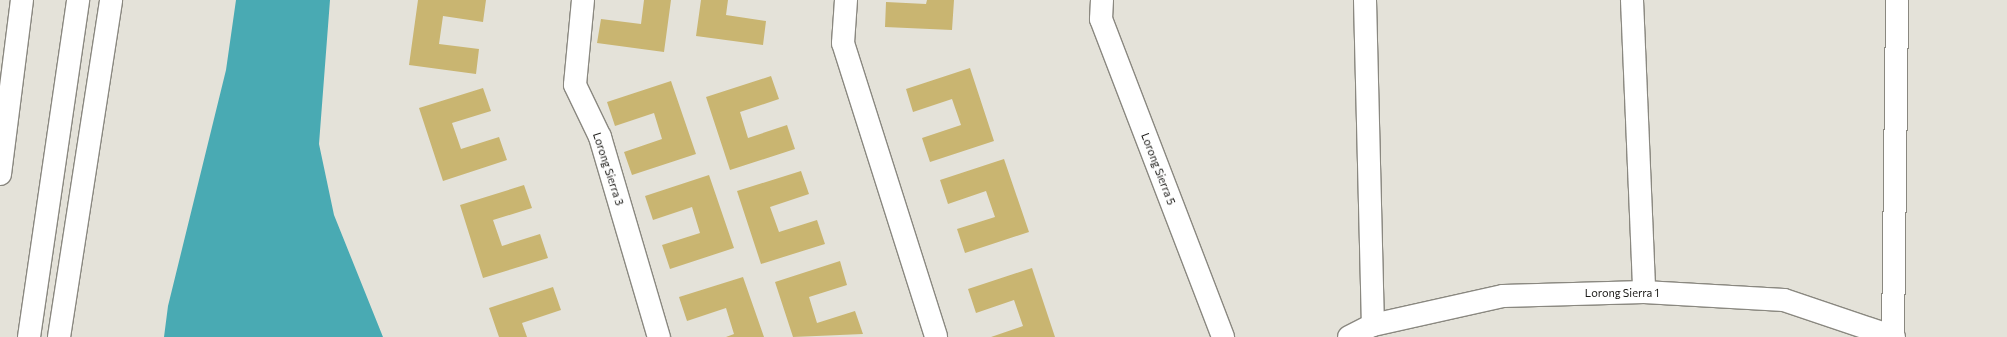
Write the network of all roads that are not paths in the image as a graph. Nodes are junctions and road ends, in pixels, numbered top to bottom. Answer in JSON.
{"nodes":[{"id":1,"x":22,"y":0,"type":"edge"},
{"id":2,"x":78,"y":0,"type":"edge"},
{"id":3,"x":111,"y":0,"type":"edge"},
{"id":4,"x":583,"y":0,"type":"edge"},
{"id":5,"x":846,"y":0,"type":"edge"},
{"id":6,"x":1102,"y":0,"type":"edge"},
{"id":7,"x":1365,"y":0,"type":"edge"},
{"id":8,"x":1632,"y":0,"type":"edge"},
{"id":9,"x":1897,"y":0,"type":"edge"},
{"id":10,"x":0,"y":174,"type":"edge"},
{"id":11,"x":1644,"y":292,"type":"junction"},
{"id":12,"x":1374,"y":324,"type":"junction"},
{"id":13,"x":1893,"y":336,"type":"edge"},
{"id":14,"x":29,"y":337,"type":"edge"},
{"id":15,"x":59,"y":337,"type":"edge"},
{"id":16,"x":659,"y":337,"type":"edge"},
{"id":17,"x":936,"y":337,"type":"edge"},
{"id":18,"x":1223,"y":337,"type":"edge"},
{"id":19,"x":1349,"y":337,"type":"edge"}],
"edges":[{"from":1,"to":10,"type":"street"},
{"from":2,"to":14,"type":"street"},
{"from":3,"to":15,"type":"street"},
{"from":4,"to":16,"type":"street","name":"Lorong Sierra 3"},
{"from":5,"to":17,"type":"street"},
{"from":6,"to":18,"type":"street","name":"Lorong Sierra 5"},
{"from":7,"to":12,"type":"street"},
{"from":8,"to":11,"type":"street"},
{"from":9,"to":13,"type":"street"},
{"from":11,"to":12,"type":"street","name":"Lorong Sierra 1"},
{"from":11,"to":13,"type":"street","name":"Lorong Sierra 1"},
{"from":12,"to":19,"type":"street","name":"Lorong Sierra 1"}]}
